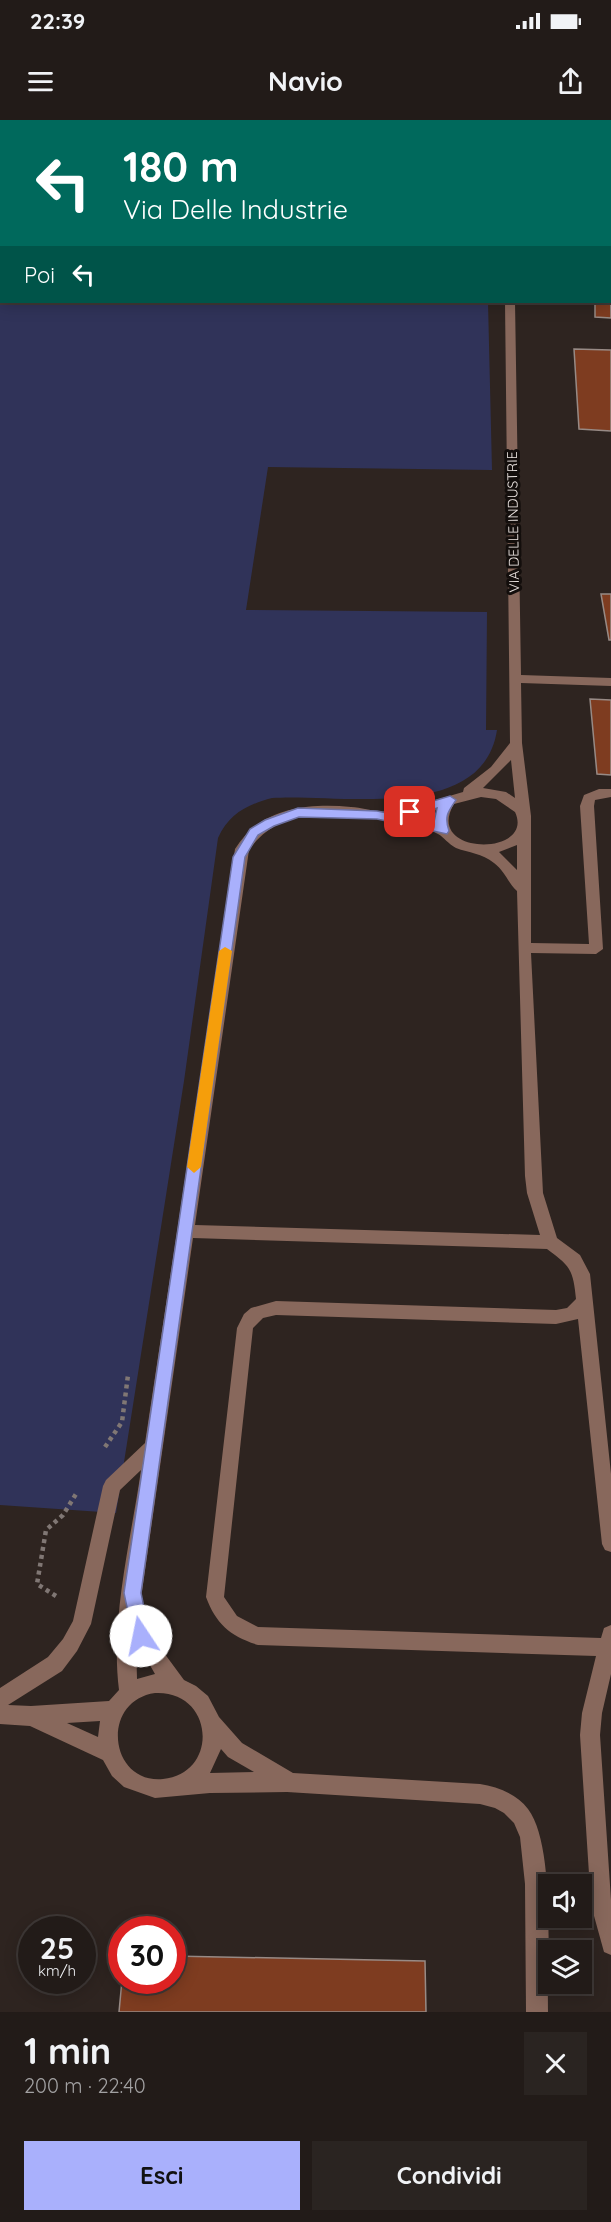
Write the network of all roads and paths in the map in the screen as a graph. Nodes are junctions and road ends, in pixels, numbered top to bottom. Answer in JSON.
{"nodes":[{"id":1,"x":510,"y":303,"type":"edge"},
{"id":2,"x":516,"y":679,"type":"junction"},
{"id":3,"x":611,"y":682,"type":"edge"},
{"id":4,"x":516,"y":743,"type":"junction"},
{"id":5,"x":611,"y":794,"type":"edge"},
{"id":6,"x":456,"y":797,"type":"junction"},
{"id":7,"x":377,"y":815,"type":"junction"},
{"id":8,"x":524,"y":822,"type":"junction"},
{"id":9,"x":443,"y":831,"type":"junction"},
{"id":10,"x":484,"y":850,"type":"junction"},
{"id":11,"x":523,"y":892,"type":"junction"},
{"id":12,"x":524,"y":948,"type":"junction"},
{"id":13,"x":185,"y":1231,"type":"junction"},
{"id":14,"x":550,"y":1242,"type":"junction"},
{"id":15,"x":584,"y":1302,"type":"junction"},
{"id":16,"x":154,"y":1446,"type":"junction"},
{"id":17,"x":609,"y":1536,"type":"edge"},
{"id":18,"x":133,"y":1593,"type":"junction"},
{"id":19,"x":609,"y":1640,"type":"edge"},
{"id":20,"x":177,"y":1685,"type":"junction"},
{"id":21,"x":129,"y":1695,"type":"junction"},
{"id":22,"x":0,"y":1699,"type":"edge"},
{"id":23,"x":115,"y":1710,"type":"junction"},
{"id":24,"x":0,"y":1714,"type":"edge"},
{"id":25,"x":31,"y":1716,"type":"junction"},
{"id":26,"x":212,"y":1725,"type":"junction"},
{"id":27,"x":109,"y":1753,"type":"junction"},
{"id":28,"x":291,"y":1783,"type":"junction"},
{"id":29,"x":171,"y":1786,"type":"junction"},
{"id":30,"x":611,"y":1945,"type":"edge"},
{"id":31,"x":537,"y":2012,"type":"edge"}],
"edges":[{"from":1,"to":2,"type":"street","name":"VIA DELLE INDUSTRIE"},
{"from":2,"to":3,"type":"street"},
{"from":2,"to":4,"type":"street","name":"VIA DELLE INDUSTRIE"},
{"from":4,"to":6,"type":"street"},
{"from":4,"to":8,"type":"street","name":"VIA DELLE INDUSTRIE"},
{"from":5,"to":12,"type":"street"},
{"from":6,"to":7,"type":"street"},
{"from":6,"to":8,"type":"street"},
{"from":6,"to":9,"type":"street"},
{"from":7,"to":9,"type":"street"},
{"from":7,"to":13,"type":"street"},
{"from":8,"to":10,"type":"street"},
{"from":8,"to":11,"type":"street","name":"VIA DELLE INDUSTRIE"},
{"from":9,"to":10,"type":"street"},
{"from":10,"to":11,"type":"street"},
{"from":11,"to":12,"type":"street","name":"VIA DELLE INDUSTRIE"},
{"from":12,"to":14,"type":"street","name":"VIA DELLE INDUSTRIE"},
{"from":13,"to":14,"type":"street"},
{"from":13,"to":16,"type":"street"},
{"from":14,"to":15,"type":"street"},
{"from":15,"to":17,"type":"street"},
{"from":15,"to":19,"type":"street"},
{"from":16,"to":18,"type":"street"},
{"from":16,"to":22,"type":"street"},
{"from":18,"to":20,"type":"street"},
{"from":18,"to":21,"type":"street"},
{"from":19,"to":30,"type":"street"},
{"from":20,"to":21,"type":"street"},
{"from":20,"to":26,"type":"street"},
{"from":21,"to":23,"type":"street"},
{"from":23,"to":25,"type":"street"},
{"from":23,"to":27,"type":"street"},
{"from":24,"to":25,"type":"street"},
{"from":25,"to":27,"type":"street"},
{"from":26,"to":28,"type":"street"},
{"from":26,"to":29,"type":"street"},
{"from":27,"to":29,"type":"street"},
{"from":28,"to":29,"type":"street"},
{"from":28,"to":31,"type":"street"}]}
